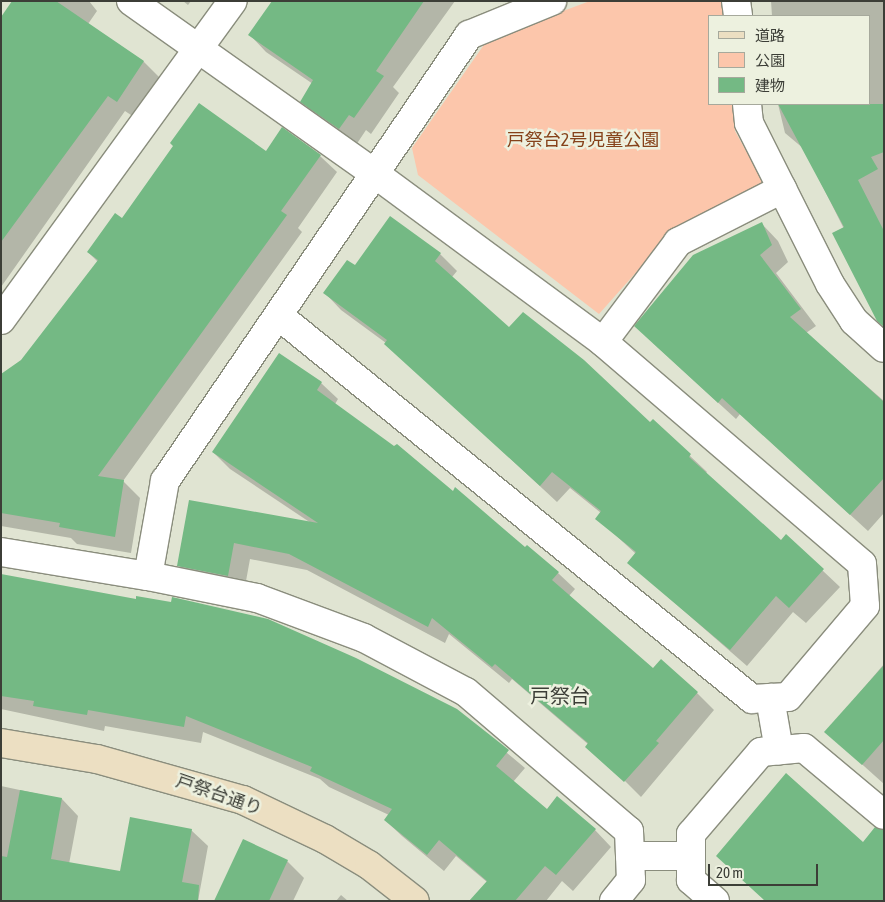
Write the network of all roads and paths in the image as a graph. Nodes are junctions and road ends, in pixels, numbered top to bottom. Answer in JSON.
{"nodes":[{"id":1,"x":131,"y":1,"type":"edge"},
{"id":2,"x":233,"y":1,"type":"edge"},
{"id":3,"x":552,"y":1,"type":"edge"},
{"id":4,"x":736,"y":1,"type":"edge"},
{"id":5,"x":738,"y":15,"type":"edge"},
{"id":6,"x":199,"y":49,"type":"junction"},
{"id":7,"x":747,"y":105,"type":"edge"},
{"id":8,"x":374,"y":173,"type":"junction"},
{"id":9,"x":782,"y":188,"type":"junction"},
{"id":10,"x":279,"y":316,"type":"junction"},
{"id":11,"x":1,"y":320,"type":"edge"},
{"id":12,"x":603,"y":342,"type":"junction"},
{"id":13,"x":884,"y":348,"type":"edge"},
{"id":14,"x":1,"y":552,"type":"edge"},
{"id":15,"x":148,"y":576,"type":"junction"},
{"id":16,"x":874,"y":589,"type":"edge"},
{"id":17,"x":770,"y":698,"type":"junction"},
{"id":18,"x":1,"y":743,"type":"edge"},
{"id":19,"x":779,"y":750,"type":"junction"},
{"id":20,"x":884,"y":815,"type":"edge"},
{"id":21,"x":630,"y":856,"type":"junction"},
{"id":22,"x":691,"y":856,"type":"junction"},
{"id":23,"x":415,"y":901,"type":"edge"},
{"id":24,"x":614,"y":901,"type":"edge"},
{"id":25,"x":715,"y":901,"type":"edge"}],
"edges":[{"from":1,"to":6,"type":"street"},
{"from":2,"to":6,"type":"street"},
{"from":3,"to":8,"type":"street"},
{"from":4,"to":5,"type":"street"},
{"from":6,"to":8,"type":"street"},
{"from":6,"to":11,"type":"street"},
{"from":7,"to":9,"type":"street"},
{"from":8,"to":10,"type":"street"},
{"from":8,"to":12,"type":"street"},
{"from":9,"to":12,"type":"street"},
{"from":9,"to":13,"type":"street"},
{"from":10,"to":15,"type":"street"},
{"from":10,"to":17,"type":"street"},
{"from":12,"to":16,"type":"street"},
{"from":14,"to":15,"type":"street"},
{"from":15,"to":21,"type":"street"},
{"from":16,"to":17,"type":"street"},
{"from":17,"to":19,"type":"street"},
{"from":18,"to":23,"type":"street","name":"戸祭台通り"},
{"from":19,"to":20,"type":"street"},
{"from":19,"to":22,"type":"street"},
{"from":21,"to":22,"type":"street"},
{"from":21,"to":24,"type":"street"},
{"from":22,"to":25,"type":"street"}]}
